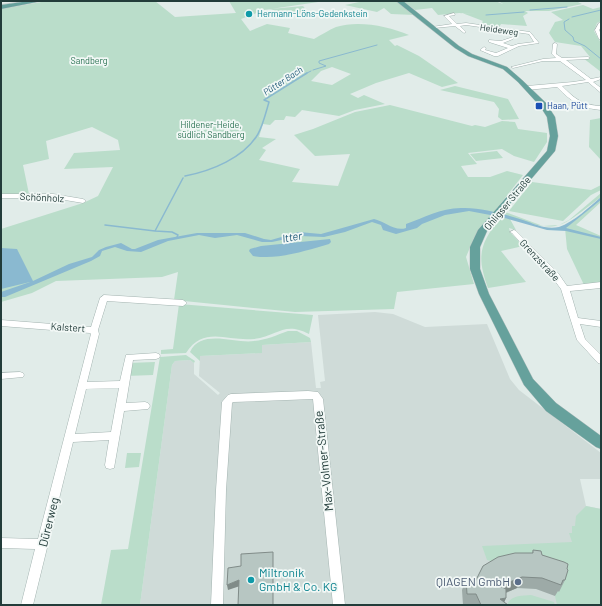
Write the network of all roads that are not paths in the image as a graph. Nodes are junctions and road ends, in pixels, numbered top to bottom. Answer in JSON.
{"nodes":[{"id":1,"x":39,"y":1,"type":"edge"},
{"id":2,"x":399,"y":1,"type":"edge"},
{"id":3,"x":1,"y":7,"type":"edge"},
{"id":4,"x":454,"y":14,"type":"dead end"},
{"id":5,"x":601,"y":24,"type":"edge"},
{"id":6,"x":456,"y":25,"type":"junction"},
{"id":7,"x":434,"y":27,"type":"junction"},
{"id":8,"x":464,"y":32,"type":"dead end"},
{"id":9,"x":511,"y":38,"type":"dead end"},
{"id":10,"x":601,"y":39,"type":"edge"},
{"id":11,"x":555,"y":44,"type":"dead end"},
{"id":12,"x":484,"y":48,"type":"dead end"},
{"id":13,"x":512,"y":48,"type":"junction"},
{"id":14,"x":588,"y":58,"type":"dead end"},
{"id":15,"x":560,"y":59,"type":"junction"},
{"id":16,"x":513,"y":67,"type":"dead end"},
{"id":17,"x":601,"y":78,"type":"edge"},
{"id":18,"x":590,"y":81,"type":"junction"},
{"id":19,"x":559,"y":86,"type":"junction"},
{"id":20,"x":527,"y":88,"type":"junction"},
{"id":21,"x":601,"y":91,"type":"edge"},
{"id":22,"x":601,"y":108,"type":"edge"},
{"id":23,"x":1,"y":196,"type":"edge"},
{"id":24,"x":83,"y":201,"type":"dead end"},
{"id":25,"x":514,"y":232,"type":"dead end"},
{"id":26,"x":601,"y":285,"type":"edge"},
{"id":27,"x":565,"y":288,"type":"junction"},
{"id":28,"x":183,"y":303,"type":"dead end"},
{"id":29,"x":574,"y":320,"type":"junction"},
{"id":30,"x":1,"y":323,"type":"edge"},
{"id":31,"x":601,"y":324,"type":"edge"},
{"id":32,"x":94,"y":330,"type":"junction"},
{"id":33,"x":156,"y":356,"type":"dead end"},
{"id":34,"x":601,"y":361,"type":"edge"},
{"id":35,"x":20,"y":375,"type":"dead end"},
{"id":36,"x":1,"y":376,"type":"edge"},
{"id":37,"x":124,"y":384,"type":"junction"},
{"id":38,"x":83,"y":386,"type":"junction"},
{"id":39,"x":145,"y":406,"type":"dead end"},
{"id":40,"x":120,"y":407,"type":"junction"},
{"id":41,"x":115,"y":436,"type":"junction"},
{"id":42,"x":70,"y":438,"type":"junction"},
{"id":43,"x":601,"y":443,"type":"edge"},
{"id":44,"x":110,"y":465,"type":"dead end"},
{"id":45,"x":1,"y":543,"type":"edge"},
{"id":46,"x":43,"y":544,"type":"junction"},
{"id":47,"x":27,"y":605,"type":"edge"},
{"id":48,"x":217,"y":605,"type":"edge"},
{"id":49,"x":339,"y":605,"type":"edge"}],
"edges":[{"from":1,"to":3,"type":"main road"},
{"from":2,"to":7,"type":"main road","name":"Ohligser Straße"},
{"from":4,"to":6,"type":"street"},
{"from":5,"to":10,"type":"street"},
{"from":6,"to":7,"type":"street","name":"Heideweg"},
{"from":6,"to":8,"type":"street"},
{"from":6,"to":13,"type":"street","name":"Heideweg"},
{"from":7,"to":20,"type":"main road","name":"Ohligser Straße"},
{"from":9,"to":13,"type":"street","name":"Heideweg"},
{"from":11,"to":15,"type":"street"},
{"from":12,"to":13,"type":"street","name":"Heideweg"},
{"from":14,"to":15,"type":"street"},
{"from":15,"to":16,"type":"street"},
{"from":15,"to":18,"type":"street"},
{"from":17,"to":18,"type":"street"},
{"from":18,"to":19,"type":"street"},
{"from":18,"to":21,"type":"street"},
{"from":19,"to":20,"type":"street"},
{"from":19,"to":22,"type":"street"},
{"from":20,"to":43,"type":"main road","name":"Ohligser Straße"},
{"from":23,"to":24,"type":"street","name":"Schönholz"},
{"from":25,"to":27,"type":"street","name":"Grenzstraße"},
{"from":26,"to":27,"type":"street","name":"Grenzstraße"},
{"from":27,"to":29,"type":"street","name":"Grenzstraße"},
{"from":28,"to":32,"type":"street","name":"Kalstert"},
{"from":29,"to":31,"type":"street"},
{"from":29,"to":34,"type":"street","name":"Grenzstraße"},
{"from":30,"to":32,"type":"street","name":"Kalstert"},
{"from":32,"to":38,"type":"street","name":"Dürerweg"},
{"from":33,"to":37,"type":"street"},
{"from":35,"to":36,"type":"street"},
{"from":37,"to":38,"type":"street"},
{"from":37,"to":40,"type":"street"},
{"from":38,"to":42,"type":"street","name":"Dürerweg"},
{"from":39,"to":40,"type":"street"},
{"from":40,"to":41,"type":"street"},
{"from":41,"to":42,"type":"street"},
{"from":41,"to":44,"type":"street"},
{"from":42,"to":46,"type":"street","name":"Dürerweg"},
{"from":45,"to":46,"type":"street"},
{"from":46,"to":47,"type":"street","name":"Dürerweg"},
{"from":48,"to":49,"type":"street","name":"Max-Volmer-Straße"}]}
